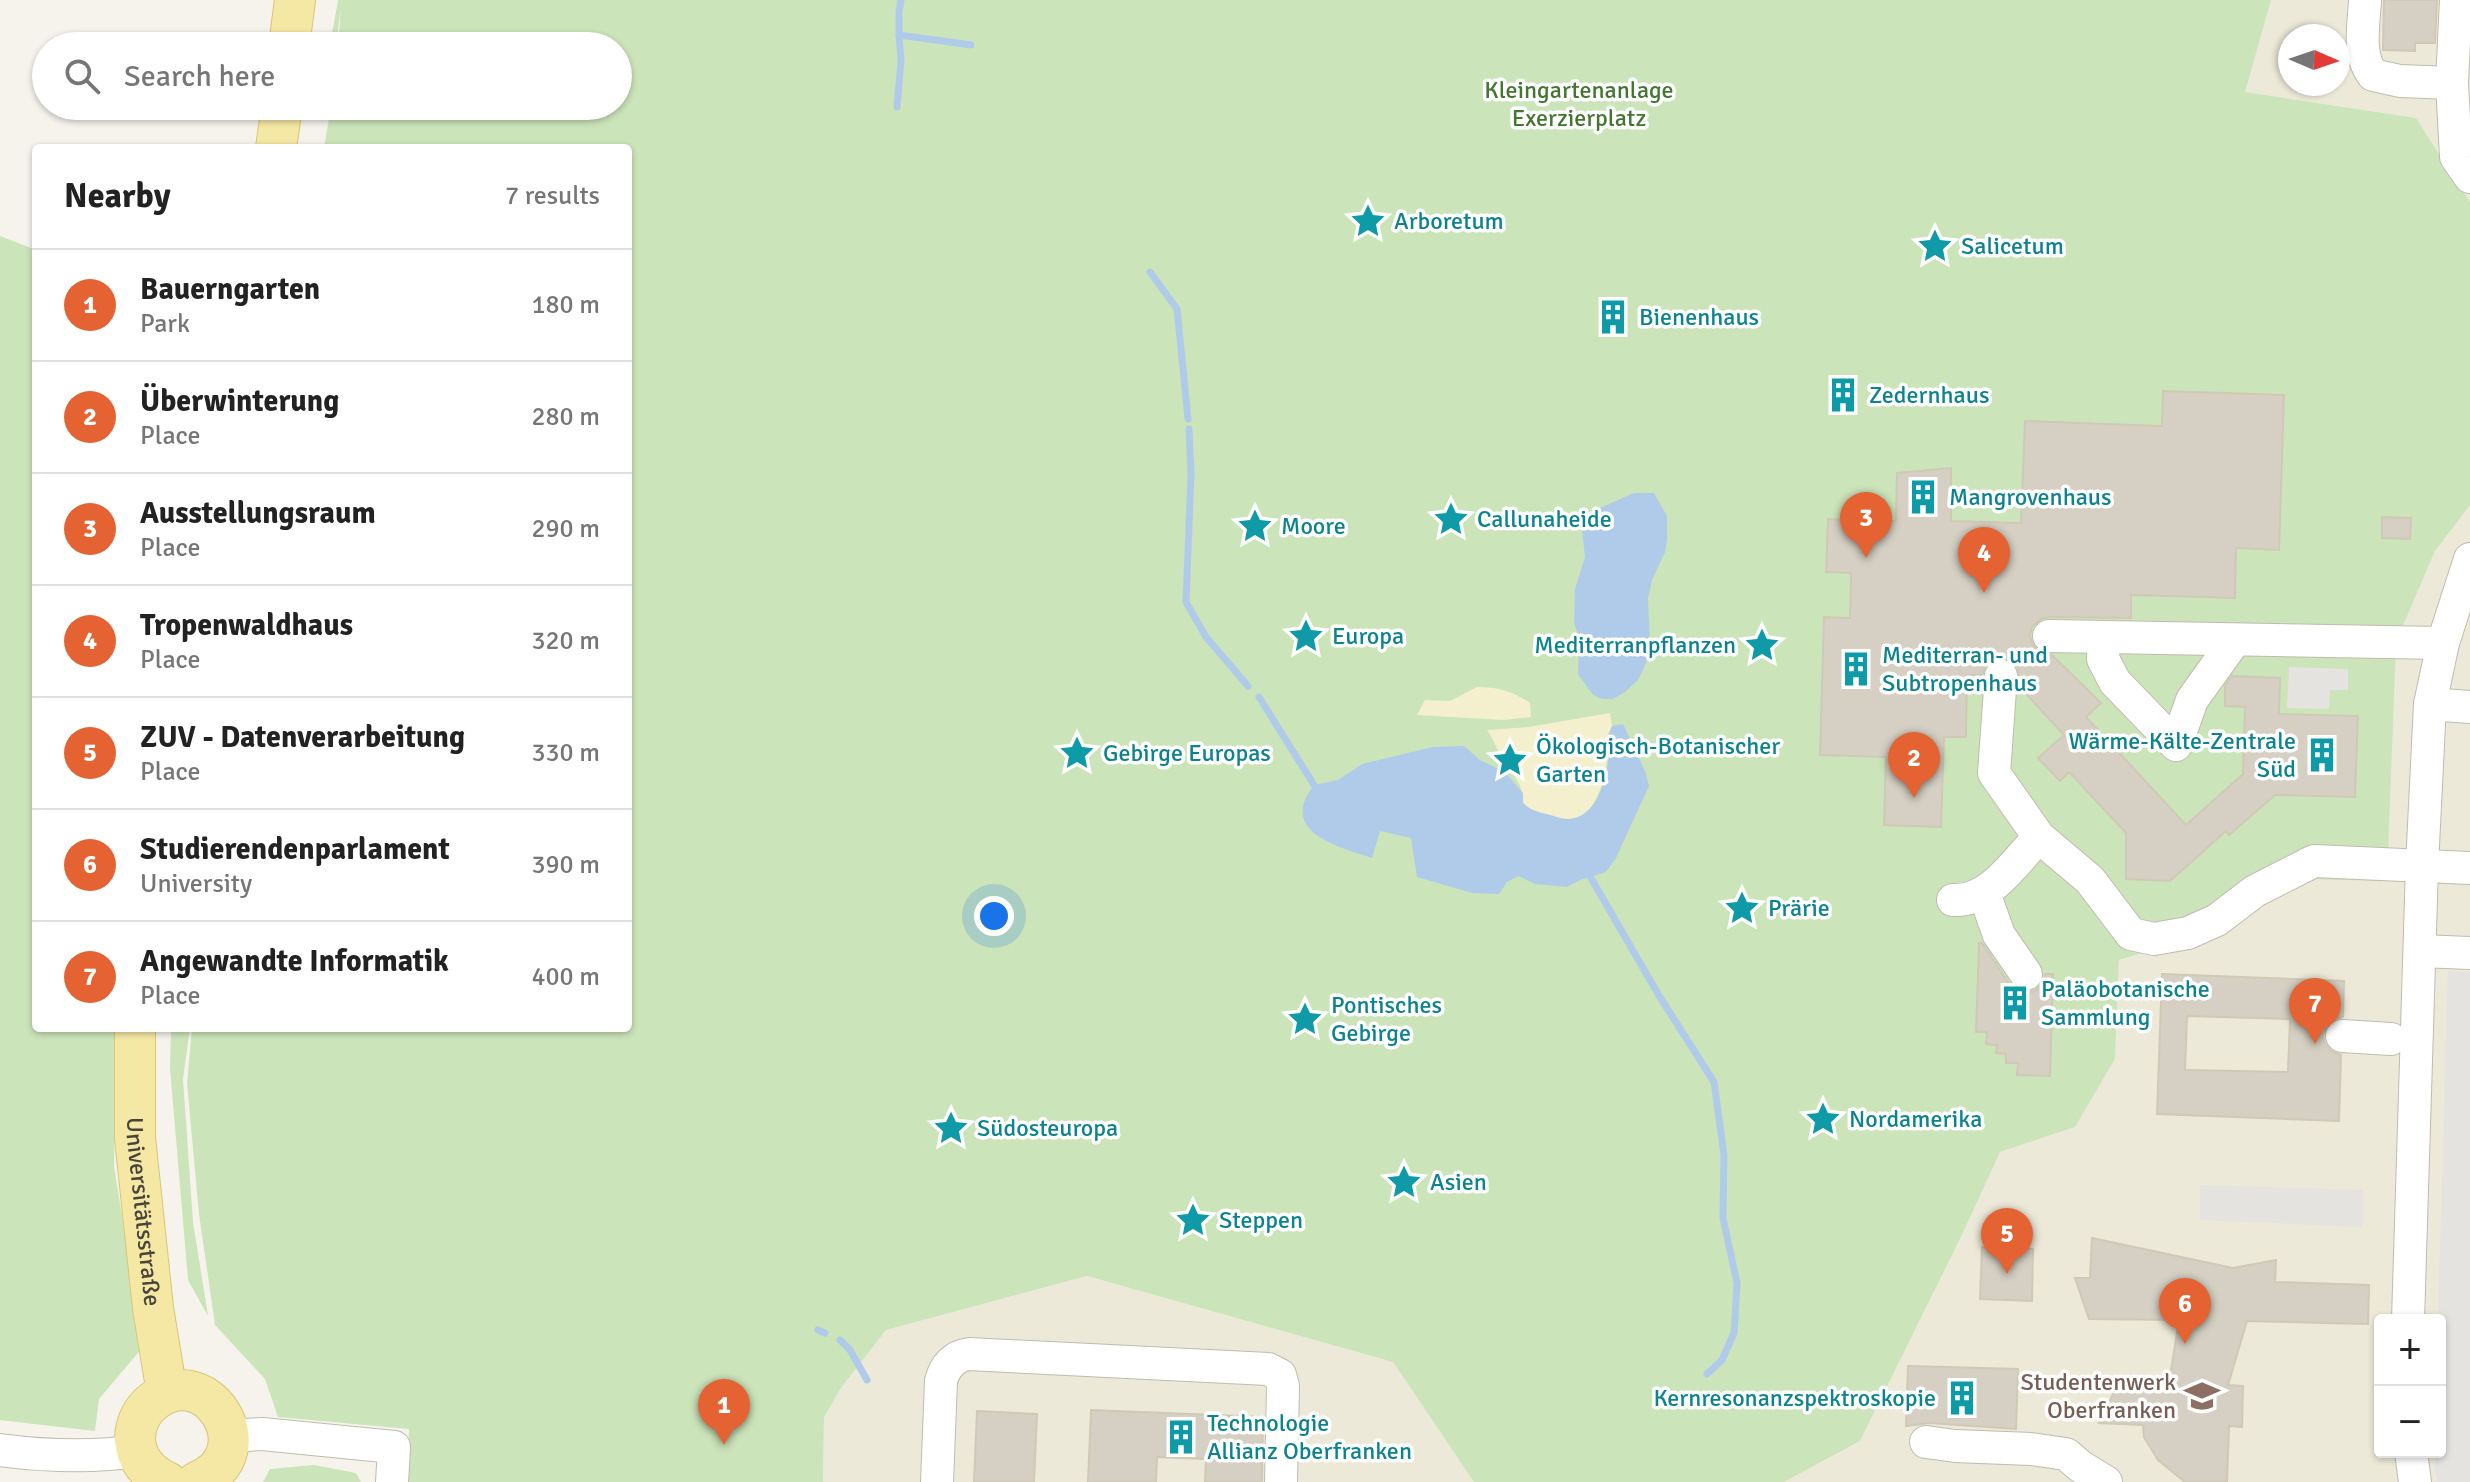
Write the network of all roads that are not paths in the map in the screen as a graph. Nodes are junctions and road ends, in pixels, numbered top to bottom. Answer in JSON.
{"nodes":[{"id":1,"x":295,"y":0,"type":"edge"},
{"id":2,"x":2365,"y":0,"type":"edge"},
{"id":3,"x":2456,"y":0,"type":"edge"},
{"id":4,"x":291,"y":32,"type":"edge"},
{"id":5,"x":2452,"y":83,"type":"junction"},
{"id":6,"x":280,"y":120,"type":"edge"},
{"id":7,"x":277,"y":144,"type":"edge"},
{"id":8,"x":2470,"y":177,"type":"edge"},
{"id":9,"x":2470,"y":559,"type":"edge"},
{"id":10,"x":2049,"y":636,"type":"dead end"},
{"id":11,"x":2104,"y":637,"type":"junction"},
{"id":12,"x":2235,"y":640,"type":"junction"},
{"id":13,"x":2443,"y":643,"type":"junction"},
{"id":14,"x":2001,"y":676,"type":"dead end"},
{"id":15,"x":2430,"y":704,"type":"junction"},
{"id":16,"x":2470,"y":707,"type":"edge"},
{"id":17,"x":2039,"y":837,"type":"junction"},
{"id":18,"x":2422,"y":866,"type":"junction"},
{"id":19,"x":2470,"y":868,"type":"edge"},
{"id":20,"x":2420,"y":951,"type":"junction"},
{"id":21,"x":2470,"y":953,"type":"edge"},
{"id":22,"x":2026,"y":974,"type":"dead end"},
{"id":23,"x":135,"y":1032,"type":"edge"},
{"id":24,"x":2342,"y":1036,"type":"dead end"},
{"id":25,"x":2391,"y":1039,"type":"dead end"},
{"id":26,"x":2408,"y":1314,"type":"edge"},
{"id":27,"x":167,"y":1393,"type":"junction"},
{"id":28,"x":229,"y":1436,"type":"junction"},
{"id":29,"x":1926,"y":1442,"type":"dead end"},
{"id":30,"x":0,"y":1450,"type":"edge"},
{"id":31,"x":137,"y":1451,"type":"junction"},
{"id":32,"x":2412,"y":1458,"type":"edge"},
{"id":33,"x":167,"y":1482,"type":"edge"},
{"id":34,"x":197,"y":1482,"type":"edge"},
{"id":35,"x":392,"y":1482,"type":"edge"},
{"id":36,"x":937,"y":1482,"type":"edge"},
{"id":37,"x":1281,"y":1482,"type":"edge"},
{"id":38,"x":2106,"y":1482,"type":"edge"},
{"id":39,"x":2415,"y":1482,"type":"edge"}],
"edges":[{"from":1,"to":4,"type":"main road"},
{"from":2,"to":5,"type":"street"},
{"from":3,"to":5,"type":"street"},
{"from":5,"to":8,"type":"street"},
{"from":6,"to":7,"type":"main road"},
{"from":9,"to":13,"type":"street"},
{"from":10,"to":11,"type":"street"},
{"from":11,"to":12,"type":"street"},
{"from":11,"to":12,"type":"street"},
{"from":12,"to":13,"type":"street"},
{"from":13,"to":15,"type":"street"},
{"from":14,"to":17,"type":"street"},
{"from":15,"to":16,"type":"street"},
{"from":15,"to":18,"type":"street"},
{"from":17,"to":18,"type":"street"},
{"from":17,"to":22,"type":"street"},
{"from":18,"to":19,"type":"street"},
{"from":18,"to":20,"type":"street"},
{"from":20,"to":21,"type":"street"},
{"from":20,"to":26,"type":"street"},
{"from":23,"to":27,"type":"main road","name":"Universitätsstraße"},
{"from":24,"to":25,"type":"street"},
{"from":27,"to":28,"type":"main road"},
{"from":27,"to":31,"type":"main road"},
{"from":28,"to":34,"type":"main road"},
{"from":28,"to":35,"type":"street"},
{"from":29,"to":38,"type":"street"},
{"from":30,"to":31,"type":"street"},
{"from":31,"to":33,"type":"main road"},
{"from":32,"to":39,"type":"street"},
{"from":36,"to":37,"type":"street"}]}
